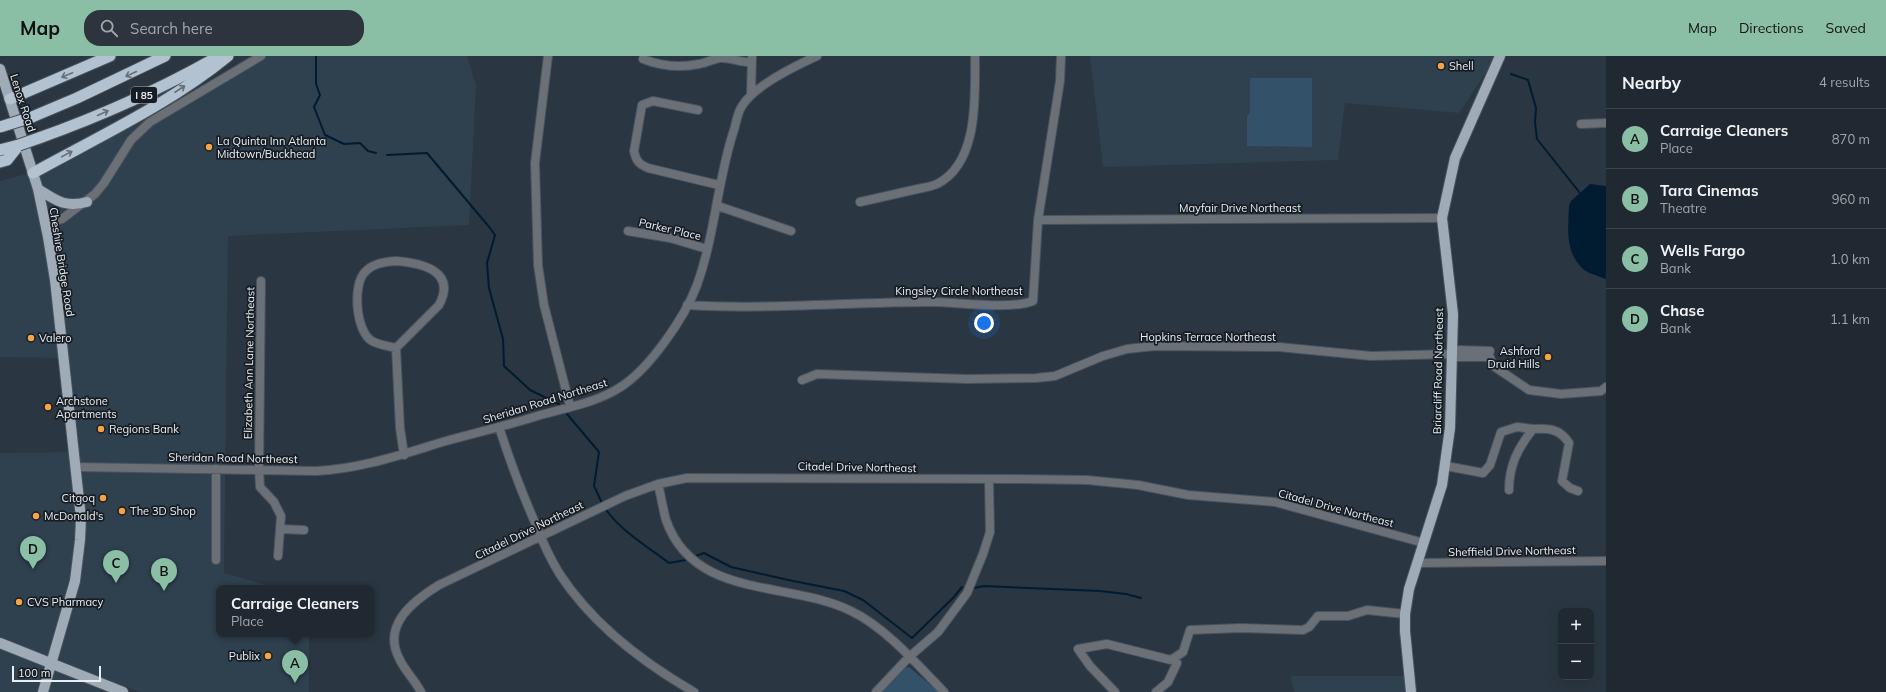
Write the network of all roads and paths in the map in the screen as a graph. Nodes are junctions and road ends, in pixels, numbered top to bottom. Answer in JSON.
{"nodes":[{"id":1,"x":110,"y":56,"type":"edge"},
{"id":2,"x":165,"y":56,"type":"edge"},
{"id":3,"x":219,"y":56,"type":"edge"},
{"id":4,"x":228,"y":56,"type":"edge"},
{"id":5,"x":261,"y":56,"type":"edge"},
{"id":6,"x":548,"y":56,"type":"edge"},
{"id":7,"x":817,"y":56,"type":"edge"},
{"id":8,"x":975,"y":56,"type":"edge"},
{"id":9,"x":1061,"y":56,"type":"edge"},
{"id":10,"x":1494,"y":56,"type":"edge"},
{"id":11,"x":1500,"y":56,"type":"edge"},
{"id":12,"x":643,"y":59,"type":"dead end"},
{"id":13,"x":752,"y":59,"type":"edge"},
{"id":14,"x":0,"y":69,"type":"edge"},
{"id":15,"x":1493,"y":69,"type":"junction"},
{"id":16,"x":751,"y":95,"type":"junction"},
{"id":17,"x":9,"y":96,"type":"junction"},
{"id":18,"x":698,"y":110,"type":"dead end"},
{"id":19,"x":1606,"y":123,"type":"edge"},
{"id":20,"x":1581,"y":124,"type":"dead end"},
{"id":21,"x":0,"y":127,"type":"edge"},
{"id":22,"x":22,"y":144,"type":"junction"},
{"id":23,"x":0,"y":150,"type":"edge"},
{"id":24,"x":0,"y":162,"type":"edge"},
{"id":25,"x":33,"y":172,"type":"junction"},
{"id":26,"x":720,"y":185,"type":"junction"},
{"id":27,"x":38,"y":189,"type":"junction"},
{"id":28,"x":87,"y":202,"type":"junction"},
{"id":29,"x":860,"y":202,"type":"dead end"},
{"id":30,"x":718,"y":206,"type":"junction"},
{"id":31,"x":1442,"y":218,"type":"junction"},
{"id":32,"x":1038,"y":220,"type":"junction"},
{"id":33,"x":46,"y":224,"type":"junction"},
{"id":34,"x":628,"y":231,"type":"dead end"},
{"id":35,"x":791,"y":231,"type":"dead end"},
{"id":36,"x":707,"y":250,"type":"junction"},
{"id":37,"x":261,"y":281,"type":"dead end"},
{"id":38,"x":687,"y":305,"type":"junction"},
{"id":39,"x":396,"y":348,"type":"junction"},
{"id":40,"x":1453,"y":354,"type":"junction"},
{"id":41,"x":802,"y":380,"type":"dead end"},
{"id":42,"x":1606,"y":387,"type":"edge"},
{"id":43,"x":570,"y":406,"type":"junction"},
{"id":44,"x":499,"y":427,"type":"junction"},
{"id":45,"x":1533,"y":429,"type":"junction"},
{"id":46,"x":404,"y":455,"type":"junction"},
{"id":47,"x":1446,"y":466,"type":"junction"},
{"id":48,"x":76,"y":468,"type":"junction"},
{"id":49,"x":216,"y":469,"type":"junction"},
{"id":50,"x":259,"y":470,"type":"junction"},
{"id":51,"x":989,"y":480,"type":"junction"},
{"id":52,"x":658,"y":484,"type":"junction"},
{"id":53,"x":1509,"y":490,"type":"dead end"},
{"id":54,"x":1578,"y":491,"type":"dead end"},
{"id":55,"x":280,"y":529,"type":"junction"},
{"id":56,"x":304,"y":530,"type":"dead end"},
{"id":57,"x":541,"y":536,"type":"junction"},
{"id":58,"x":1424,"y":543,"type":"junction"},
{"id":59,"x":278,"y":556,"type":"dead end"},
{"id":60,"x":216,"y":560,"type":"dead end"},
{"id":61,"x":1606,"y":561,"type":"edge"},
{"id":62,"x":1417,"y":563,"type":"junction"},
{"id":63,"x":1405,"y":614,"type":"junction"},
{"id":64,"x":0,"y":643,"type":"edge"},
{"id":65,"x":909,"y":657,"type":"junction"},
{"id":66,"x":1174,"y":658,"type":"junction"},
{"id":67,"x":52,"y":663,"type":"junction"},
{"id":68,"x":43,"y":692,"type":"edge"},
{"id":69,"x":122,"y":692,"type":"edge"},
{"id":70,"x":421,"y":692,"type":"edge"},
{"id":71,"x":694,"y":692,"type":"edge"},
{"id":72,"x":876,"y":692,"type":"edge"},
{"id":73,"x":944,"y":692,"type":"edge"},
{"id":74,"x":1115,"y":692,"type":"edge"},
{"id":75,"x":1156,"y":692,"type":"edge"},
{"id":76,"x":1411,"y":692,"type":"edge"}],
"edges":[{"from":1,"to":17,"type":"highway","one_way":true},
{"from":2,"to":21,"type":"highway","number":"I 85","one_way":true,"bridge":true},
{"from":22,"to":3,"type":"highway","number":"I 85","one_way":true,"bridge":true},
{"from":25,"to":4,"type":"highway","one_way":true},
{"from":5,"to":28,"type":"street"},
{"from":6,"to":43,"type":"street"},
{"from":7,"to":16,"type":"street","name":"Sheridan Road Northeast"},
{"from":8,"to":29,"type":"street"},
{"from":9,"to":32,"type":"street","name":"Kingsley Circle Northeast"},
{"from":10,"to":15,"type":"main road"},
{"from":11,"to":15,"type":"main road","name":"Briarcliff Road Northeast"},
{"from":12,"to":13,"type":"street"},
{"from":13,"to":16,"type":"street"},
{"from":14,"to":17,"type":"main road","name":"Lenox Road"},
{"from":15,"to":31,"type":"main road","name":"Briarcliff Road Northeast"},
{"from":16,"to":26,"type":"street","name":"Sheridan Road Northeast"},
{"from":17,"to":22,"type":"main road","name":"Lenox Road"},
{"from":18,"to":26,"type":"street"},
{"from":19,"to":20,"type":"street"},
{"from":22,"to":23,"type":"highway","number":"I 85"},
{"from":22,"to":24,"type":"highway"},
{"from":22,"to":25,"type":"main road","name":"Cheshire Bridge Road"},
{"from":25,"to":27,"type":"main road","name":"Cheshire Bridge Road"},
{"from":26,"to":30,"type":"street","name":"Sheridan Road Northeast"},
{"from":27,"to":28,"type":"main road"},
{"from":27,"to":33,"type":"main road","name":"Cheshire Bridge Road"},
{"from":28,"to":33,"type":"street"},
{"from":30,"to":35,"type":"street"},
{"from":30,"to":36,"type":"street","name":"Sheridan Road Northeast"},
{"from":31,"to":32,"type":"street","name":"Mayfair Drive Northeast"},
{"from":31,"to":40,"type":"main road","name":"Briarcliff Road Northeast"},
{"from":32,"to":38,"type":"street","name":"Kingsley Circle Northeast"},
{"from":33,"to":48,"type":"main road","name":"Cheshire Bridge Road"},
{"from":34,"to":36,"type":"street","name":"Parker Place"},
{"from":36,"to":38,"type":"street","name":"Sheridan Road Northeast"},
{"from":37,"to":50,"type":"street","name":"Elizabeth Ann Lane Northeast"},
{"from":38,"to":43,"type":"street","name":"Sheridan Road Northeast"},
{"from":39,"to":39,"type":"street"},
{"from":39,"to":46,"type":"street"},
{"from":40,"to":41,"type":"street","name":"Hopkins Terrace Northeast"},
{"from":40,"to":42,"type":"street","name":"Hopkins Terrace Northeast"},
{"from":40,"to":47,"type":"main road","name":"Briarcliff Road Northeast"},
{"from":43,"to":44,"type":"street","name":"Sheridan Road Northeast"},
{"from":44,"to":46,"type":"street","name":"Sheridan Road Northeast"},
{"from":44,"to":57,"type":"street"},
{"from":45,"to":47,"type":"street"},
{"from":45,"to":53,"type":"street"},
{"from":45,"to":54,"type":"street"},
{"from":46,"to":50,"type":"street","name":"Sheridan Road Northeast"},
{"from":47,"to":58,"type":"main road","name":"Briarcliff Road Northeast"},
{"from":48,"to":49,"type":"street","name":"Sheridan Road Northeast"},
{"from":48,"to":67,"type":"main road","name":"Cheshire Bridge Road"},
{"from":49,"to":50,"type":"street","name":"Sheridan Road Northeast"},
{"from":49,"to":60,"type":"street"},
{"from":50,"to":55,"type":"street","name":"Elizabeth Ann Lane Northeast"},
{"from":51,"to":52,"type":"street","name":"Citadel Drive Northeast"},
{"from":51,"to":58,"type":"street","name":"Citadel Drive Northeast"},
{"from":51,"to":65,"type":"street"},
{"from":52,"to":57,"type":"street","name":"Citadel Drive Northeast"},
{"from":52,"to":65,"type":"street"},
{"from":55,"to":56,"type":"street"},
{"from":55,"to":59,"type":"street","name":"Elizabeth Ann Lane Northeast"},
{"from":57,"to":70,"type":"street","name":"Citadel Drive Northeast"},
{"from":57,"to":71,"type":"street"},
{"from":58,"to":62,"type":"main road","name":"Briarcliff Road Northeast"},
{"from":61,"to":62,"type":"street","name":"Sheffield Drive Northeast"},
{"from":62,"to":63,"type":"main road","name":"Briarcliff Road Northeast"},
{"from":63,"to":66,"type":"street"},
{"from":63,"to":76,"type":"main road","name":"Briarcliff Road Northeast"},
{"from":64,"to":67,"type":"main road"},
{"from":65,"to":72,"type":"street"},
{"from":65,"to":73,"type":"street"},
{"from":66,"to":74,"type":"street"},
{"from":66,"to":75,"type":"street"},
{"from":67,"to":68,"type":"main road","name":"Cheshire Bridge Road"},
{"from":67,"to":69,"type":"main road"}]}
